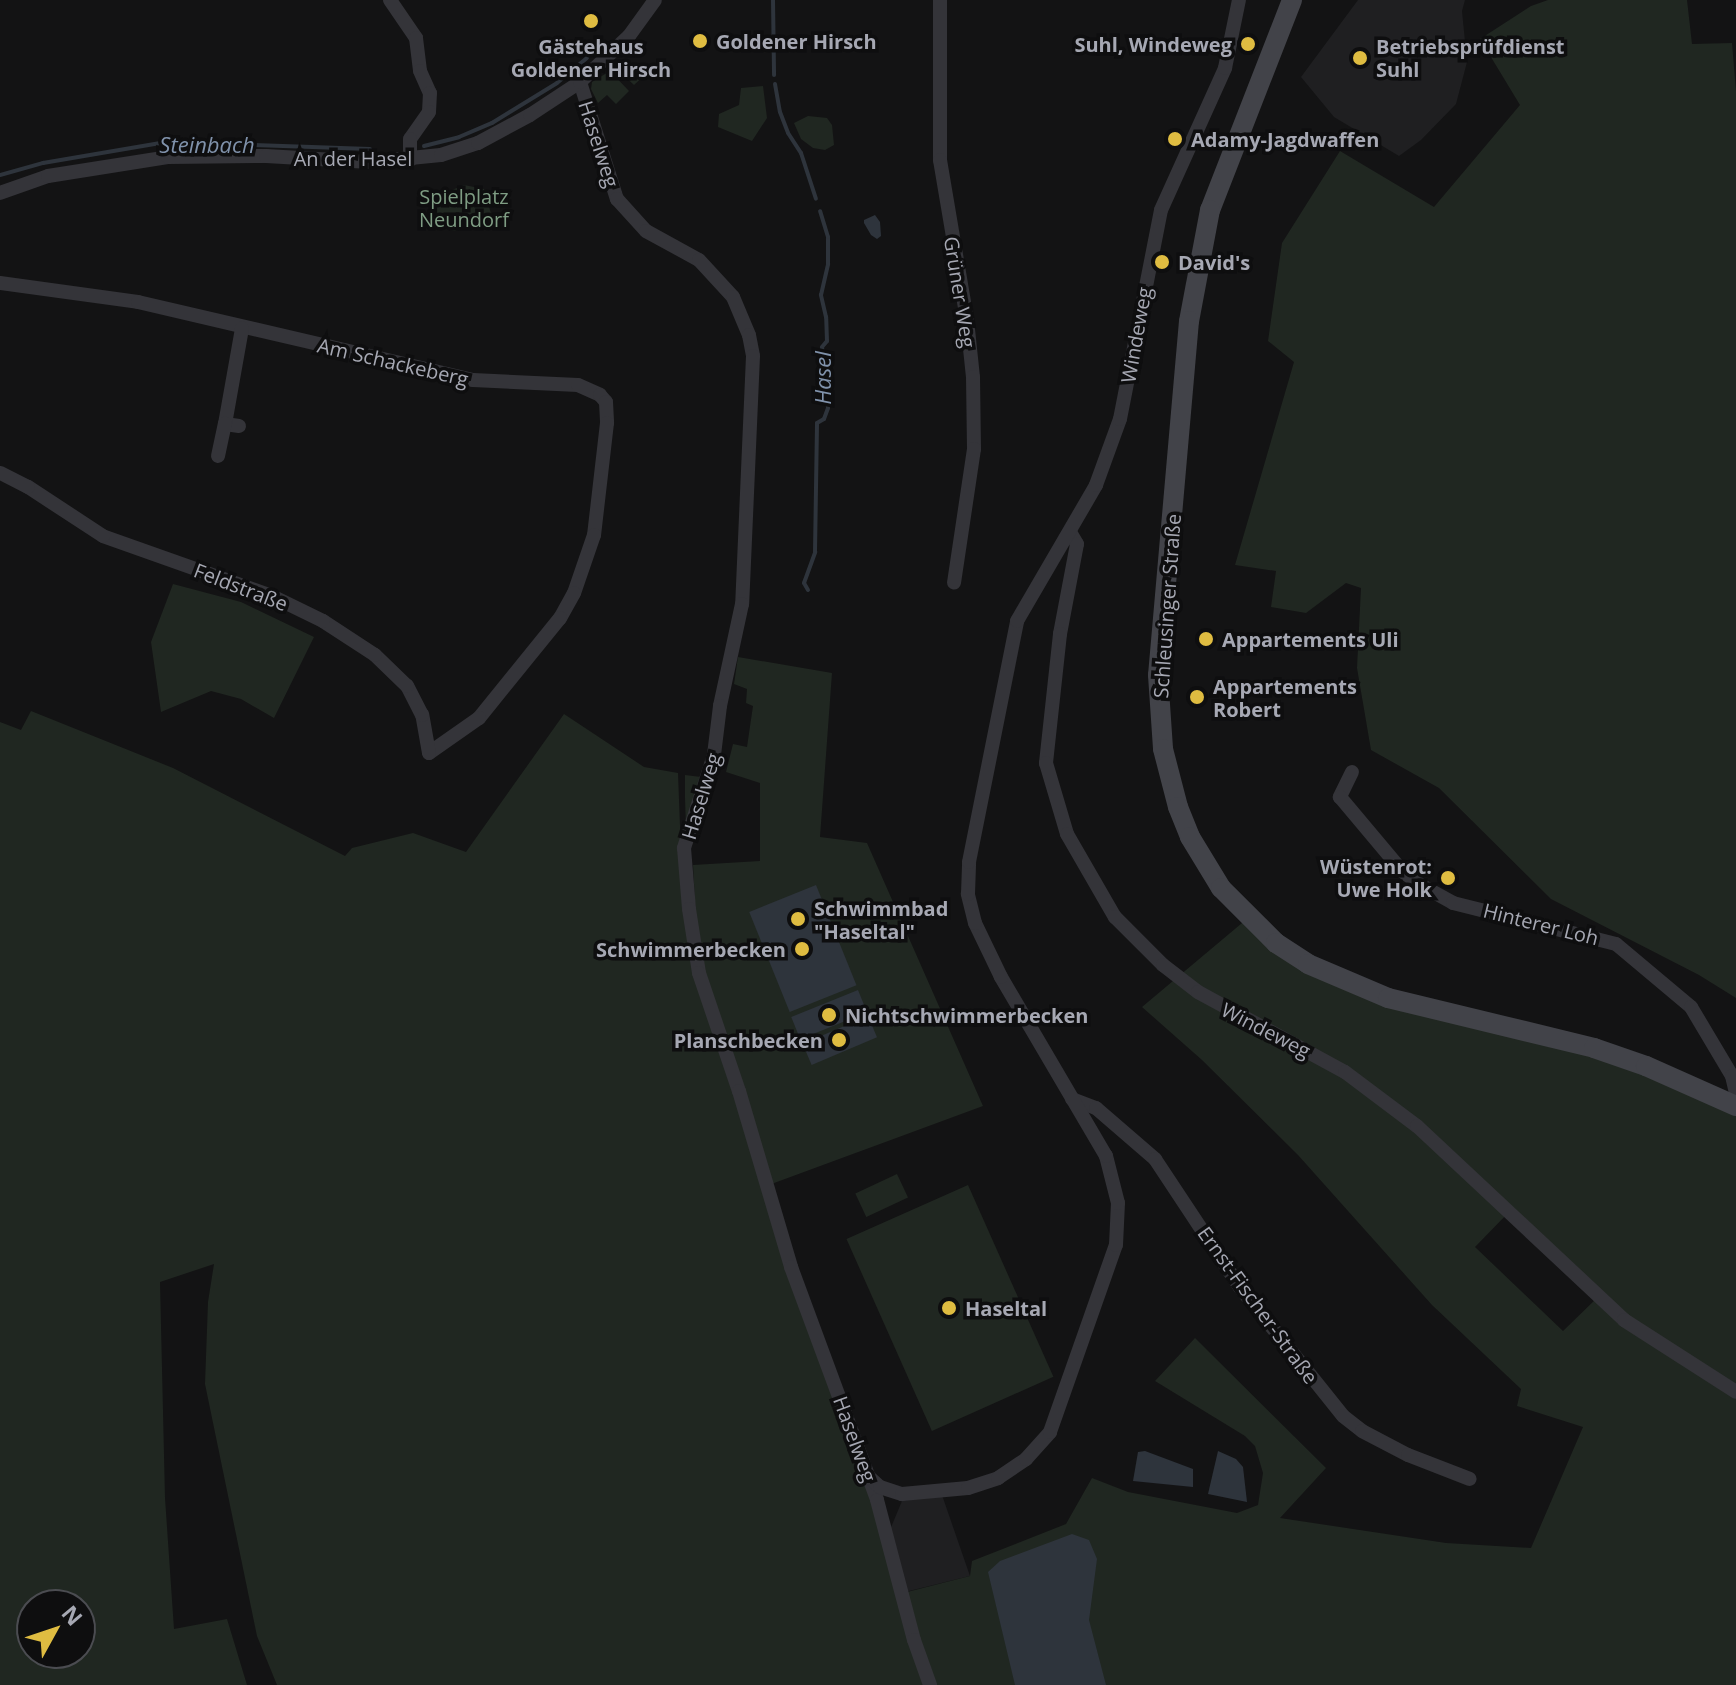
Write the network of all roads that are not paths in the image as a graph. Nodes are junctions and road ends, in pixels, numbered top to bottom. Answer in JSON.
{"nodes":[{"id":1,"x":390,"y":0,"type":"edge"},
{"id":2,"x":655,"y":0,"type":"edge"},
{"id":3,"x":940,"y":0,"type":"edge"},
{"id":4,"x":1239,"y":0,"type":"edge"},
{"id":5,"x":1290,"y":0,"type":"edge"},
{"id":6,"x":580,"y":82,"type":"junction"},
{"id":7,"x":410,"y":160,"type":"junction"},
{"id":8,"x":0,"y":193,"type":"edge"},
{"id":9,"x":0,"y":283,"type":"edge"},
{"id":10,"x":242,"y":329,"type":"junction"},
{"id":11,"x":218,"y":456,"type":"dead end"},
{"id":12,"x":0,"y":473,"type":"edge"},
{"id":13,"x":1070,"y":532,"type":"junction"},
{"id":14,"x":954,"y":583,"type":"dead end"},
{"id":15,"x":429,"y":753,"type":"joint"},
{"id":16,"x":1352,"y":772,"type":"dead end"},
{"id":17,"x":1736,"y":1094,"type":"edge"},
{"id":18,"x":1072,"y":1099,"type":"junction"},
{"id":19,"x":1736,"y":1106,"type":"edge"},
{"id":20,"x":1736,"y":1392,"type":"edge"},
{"id":21,"x":868,"y":1476,"type":"junction"},
{"id":22,"x":1470,"y":1479,"type":"dead end"},
{"id":23,"x":902,"y":1494,"type":"junction"},
{"id":24,"x":885,"y":1524,"type":"junction"},
{"id":25,"x":930,"y":1685,"type":"edge"}],
"edges":[{"from":1,"to":7,"type":"street"},
{"from":2,"to":6,"type":"street","name":"An der Hasel"},
{"from":3,"to":14,"type":"street","name":"Grüner Weg"},
{"from":4,"to":13,"type":"street","name":"Windeweg"},
{"from":5,"to":19,"type":"main road","name":"Schleusinger Straße"},
{"from":6,"to":7,"type":"street","name":"An der Hasel"},
{"from":6,"to":21,"type":"street","name":"Haselweg"},
{"from":7,"to":8,"type":"street","name":"An der Hasel"},
{"from":9,"to":10,"type":"street","name":"Am Schackeberg"},
{"from":10,"to":11,"type":"street"},
{"from":10,"to":15,"type":"street","name":"Am Schackeberg"},
{"from":12,"to":15,"type":"street","name":"Feldstraße"},
{"from":13,"to":18,"type":"street","name":"Windeweg"},
{"from":13,"to":20,"type":"street","name":"Windeweg"},
{"from":16,"to":17,"type":"street","name":"Hinterer Loh"},
{"from":18,"to":22,"type":"street","name":"Ernst-Fischer-Straße"},
{"from":18,"to":23,"type":"street","name":"Windeweg"},
{"from":21,"to":23,"type":"street"},
{"from":21,"to":24,"type":"street","name":"Haselweg"},
{"from":23,"to":24,"type":"street"},
{"from":24,"to":25,"type":"street","name":"Haselweg"}]}
